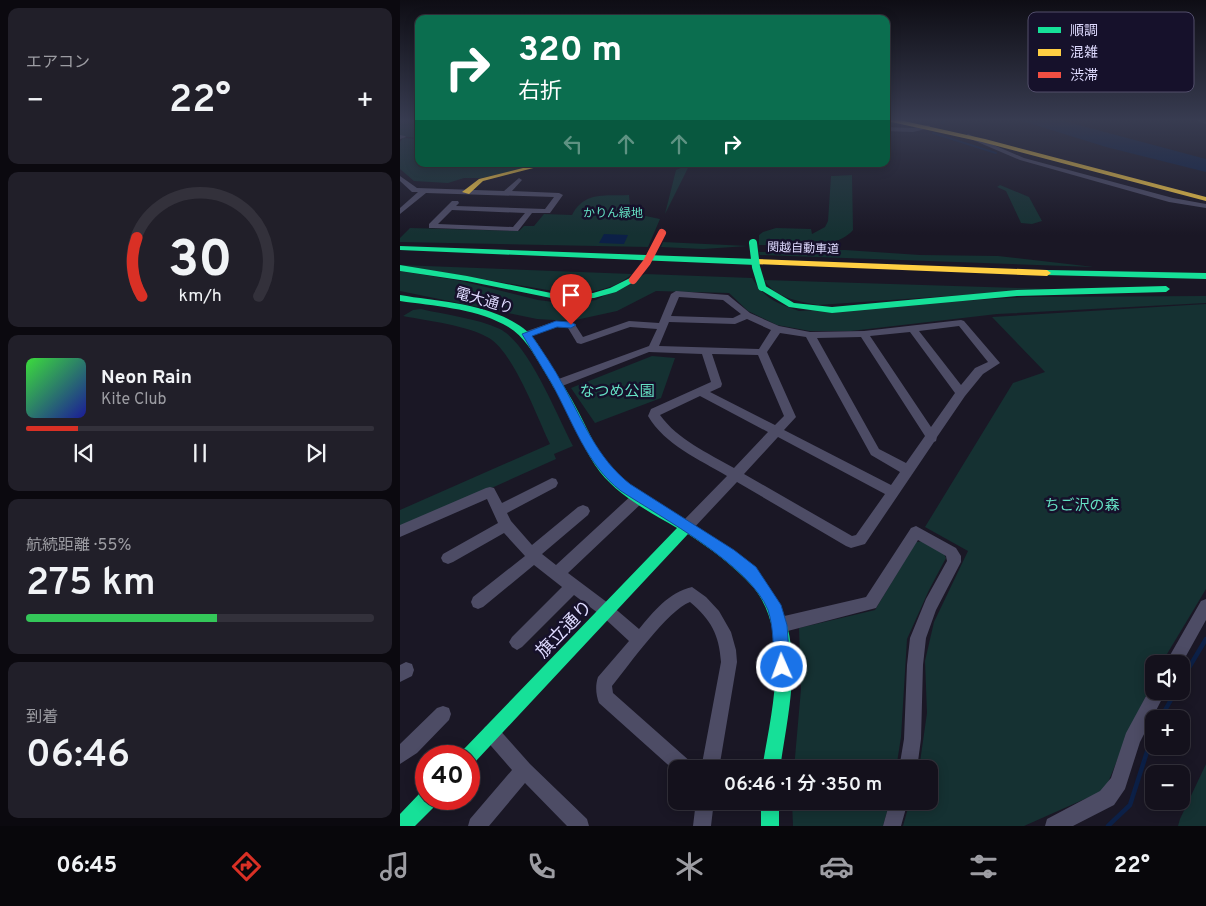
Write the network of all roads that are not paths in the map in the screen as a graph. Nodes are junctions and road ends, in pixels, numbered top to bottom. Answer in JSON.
{"nodes":[{"id":1,"x":1018,"y":158,"type":"edge"},
{"id":2,"x":1048,"y":158,"type":"edge"},
{"id":3,"x":534,"y":167,"type":"edge"},
{"id":4,"x":400,"y":179,"type":"edge"},
{"id":5,"x":519,"y":180,"type":"dead end"},
{"id":6,"x":424,"y":191,"type":"junction"},
{"id":7,"x":466,"y":192,"type":"junction"},
{"id":8,"x":506,"y":193,"type":"junction"},
{"id":9,"x":1206,"y":199,"type":"edge"},
{"id":10,"x":1206,"y":206,"type":"edge"},
{"id":11,"x":450,"y":208,"type":"junction"},
{"id":12,"x":530,"y":211,"type":"junction"},
{"id":13,"x":400,"y":212,"type":"edge"},
{"id":14,"x":664,"y":230,"type":"dead end"},
{"id":15,"x":753,"y":238,"type":"dead end"},
{"id":16,"x":400,"y":248,"type":"edge"},
{"id":17,"x":826,"y":248,"type":"dead end"},
{"id":18,"x":484,"y":251,"type":"junction"},
{"id":19,"x":400,"y":258,"type":"edge"},
{"id":20,"x":1070,"y":262,"type":"dead end"},
{"id":21,"x":400,"y":268,"type":"edge"},
{"id":22,"x":1206,"y":270,"type":"edge"},
{"id":23,"x":1206,"y":276,"type":"edge"},
{"id":24,"x":1206,"y":285,"type":"edge"},
{"id":25,"x":1178,"y":289,"type":"dead end"},
{"id":26,"x":400,"y":298,"type":"edge"},
{"id":27,"x":747,"y":315,"type":"junction"},
{"id":28,"x":664,"y":323,"type":"junction"},
{"id":29,"x":912,"y":328,"type":"junction"},
{"id":30,"x":777,"y":329,"type":"junction"},
{"id":31,"x":526,"y":334,"type":"junction"},
{"id":32,"x":864,"y":334,"type":"junction"},
{"id":33,"x":810,"y":335,"type":"junction"},
{"id":34,"x":653,"y":348,"type":"junction"},
{"id":35,"x":706,"y":351,"type":"junction"},
{"id":36,"x":762,"y":352,"type":"junction"},
{"id":37,"x":557,"y":384,"type":"junction"},
{"id":38,"x":701,"y":392,"type":"junction"},
{"id":39,"x":962,"y":393,"type":"junction"},
{"id":40,"x":777,"y":432,"type":"junction"},
{"id":41,"x":932,"y":438,"type":"junction"},
{"id":42,"x":908,"y":470,"type":"junction"},
{"id":43,"x":736,"y":474,"type":"junction"},
{"id":44,"x":552,"y":483,"type":"dead end"},
{"id":45,"x":893,"y":492,"type":"junction"},
{"id":46,"x":639,"y":497,"type":"junction"},
{"id":47,"x":498,"y":510,"type":"junction"},
{"id":48,"x":583,"y":511,"type":"dead end"},
{"id":49,"x":506,"y":525,"type":"junction"},
{"id":50,"x":686,"y":527,"type":"junction"},
{"id":51,"x":400,"y":531,"type":"edge"},
{"id":52,"x":533,"y":555,"type":"junction"},
{"id":53,"x":448,"y":558,"type":"dead end"},
{"id":54,"x":557,"y":574,"type":"junction"},
{"id":55,"x":572,"y":587,"type":"junction"},
{"id":56,"x":478,"y":602,"type":"dead end"},
{"id":57,"x":1206,"y":606,"type":"edge"},
{"id":58,"x":607,"y":611,"type":"junction"},
{"id":59,"x":780,"y":625,"type":"junction"},
{"id":60,"x":640,"y":640,"type":"junction"},
{"id":61,"x":516,"y":642,"type":"dead end"},
{"id":62,"x":1178,"y":655,"type":"edge"},
{"id":63,"x":1153,"y":700,"type":"edge"},
{"id":64,"x":443,"y":714,"type":"dead end"},
{"id":65,"x":491,"y":733,"type":"junction"},
{"id":66,"x":480,"y":745,"type":"edge"},
{"id":67,"x":400,"y":755,"type":"edge"},
{"id":68,"x":676,"y":760,"type":"edge"},
{"id":69,"x":712,"y":760,"type":"edge"},
{"id":70,"x":772,"y":760,"type":"edge"},
{"id":71,"x":909,"y":760,"type":"edge"},
{"id":72,"x":524,"y":770,"type":"junction"},
{"id":73,"x":417,"y":810,"type":"edge"},
{"id":74,"x":704,"y":810,"type":"edge"},
{"id":75,"x":770,"y":810,"type":"edge"},
{"id":76,"x":896,"y":810,"type":"edge"},
{"id":77,"x":402,"y":826,"type":"edge"},
{"id":78,"x":477,"y":826,"type":"edge"},
{"id":79,"x":580,"y":826,"type":"edge"},
{"id":80,"x":702,"y":826,"type":"edge"},
{"id":81,"x":770,"y":826,"type":"edge"},
{"id":82,"x":892,"y":826,"type":"edge"},
{"id":83,"x":1054,"y":826,"type":"edge"}],
"edges":[{"from":1,"to":10,"type":"street"},
{"from":2,"to":9,"type":"main road"},
{"from":3,"to":7,"type":"main road"},
{"from":4,"to":6,"type":"street"},
{"from":5,"to":8,"type":"street"},
{"from":6,"to":7,"type":"street"},
{"from":6,"to":13,"type":"street"},
{"from":7,"to":8,"type":"street"},
{"from":7,"to":11,"type":"street"},
{"from":8,"to":12,"type":"street"},
{"from":11,"to":12,"type":"street"},
{"from":11,"to":12,"type":"street"},
{"from":14,"to":21,"type":"main road","bridge":true},
{"from":15,"to":25,"type":"main road","bridge":true},
{"from":16,"to":18,"type":"main road","name":"関越自動車道"},
{"from":17,"to":18,"type":"main road"},
{"from":18,"to":23,"type":"main road","name":"関越自動車道"},
{"from":19,"to":24,"type":"main road","name":"関越自動車道"},
{"from":20,"to":22,"type":"main road"},
{"from":26,"to":31,"type":"main road","name":"電大通り"},
{"from":27,"to":28,"type":"street"},
{"from":27,"to":28,"type":"street"},
{"from":27,"to":30,"type":"street"},
{"from":28,"to":31,"type":"street"},
{"from":28,"to":34,"type":"street"},
{"from":29,"to":32,"type":"street"},
{"from":29,"to":39,"type":"street"},
{"from":29,"to":39,"type":"street"},
{"from":30,"to":33,"type":"street"},
{"from":30,"to":36,"type":"street"},
{"from":31,"to":37,"type":"main road","name":"電大通り"},
{"from":32,"to":33,"type":"street"},
{"from":32,"to":41,"type":"street"},
{"from":33,"to":42,"type":"street"},
{"from":34,"to":35,"type":"street"},
{"from":34,"to":37,"type":"street"},
{"from":35,"to":36,"type":"street"},
{"from":35,"to":38,"type":"street"},
{"from":36,"to":40,"type":"street"},
{"from":37,"to":46,"type":"main road","name":"電大通り"},
{"from":38,"to":40,"type":"street"},
{"from":38,"to":43,"type":"street"},
{"from":39,"to":41,"type":"street"},
{"from":40,"to":43,"type":"street"},
{"from":40,"to":45,"type":"street"},
{"from":41,"to":42,"type":"street"},
{"from":42,"to":45,"type":"street"},
{"from":43,"to":45,"type":"street"},
{"from":43,"to":50,"type":"street"},
{"from":44,"to":47,"type":"street"},
{"from":46,"to":50,"type":"main road","name":"電大通り"},
{"from":46,"to":54,"type":"street"},
{"from":47,"to":49,"type":"street"},
{"from":47,"to":51,"type":"street"},
{"from":48,"to":52,"type":"street"},
{"from":49,"to":52,"type":"street"},
{"from":49,"to":53,"type":"street"},
{"from":50,"to":58,"type":"main road","name":"旗立通り"},
{"from":50,"to":59,"type":"main road","name":"電大通り"},
{"from":52,"to":54,"type":"street"},
{"from":52,"to":56,"type":"street"},
{"from":54,"to":55,"type":"street"},
{"from":55,"to":58,"type":"street"},
{"from":55,"to":61,"type":"street"},
{"from":57,"to":62,"type":"street"},
{"from":58,"to":60,"type":"street"},
{"from":58,"to":65,"type":"main road","name":"旗立通り"},
{"from":59,"to":70,"type":"main road","name":"電大通り"},
{"from":59,"to":71,"type":"street"},
{"from":60,"to":68,"type":"street"},
{"from":60,"to":69,"type":"street"},
{"from":63,"to":83,"type":"street"},
{"from":64,"to":67,"type":"street"},
{"from":65,"to":66,"type":"main road","name":"旗立通り"},
{"from":65,"to":72,"type":"street"},
{"from":72,"to":78,"type":"street"},
{"from":72,"to":79,"type":"street"},
{"from":73,"to":77,"type":"main road"},
{"from":74,"to":80,"type":"street"},
{"from":75,"to":81,"type":"main road"},
{"from":76,"to":82,"type":"street"}]}
